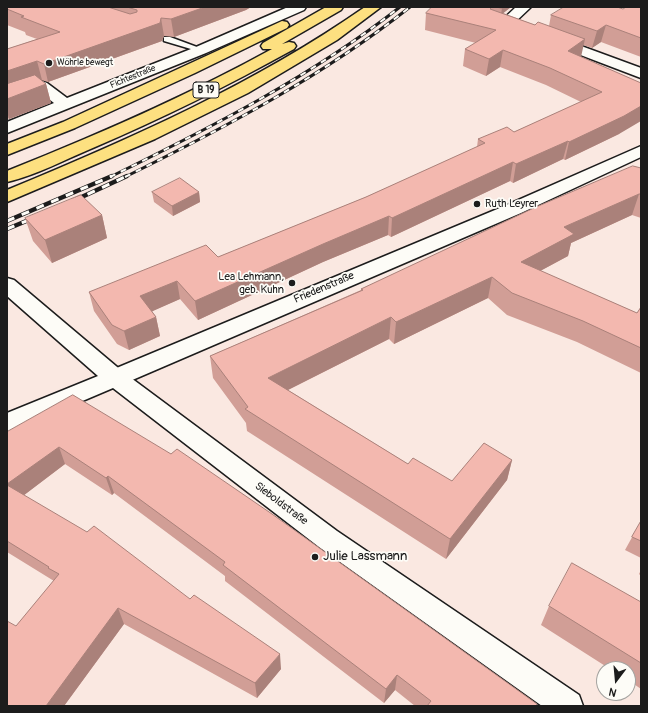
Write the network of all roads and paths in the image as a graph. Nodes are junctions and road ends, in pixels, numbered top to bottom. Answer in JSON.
{"nodes":[{"id":1,"x":299,"y":7,"type":"edge"},
{"id":2,"x":357,"y":7,"type":"edge"},
{"id":3,"x":374,"y":7,"type":"edge"},
{"id":4,"x":524,"y":7,"type":"edge"},
{"id":5,"x":334,"y":9,"type":"edge"},
{"id":6,"x":522,"y":28,"type":"edge"},
{"id":7,"x":544,"y":36,"type":"edge"},
{"id":8,"x":167,"y":39,"type":"edge"},
{"id":9,"x":201,"y":50,"type":"junction"},
{"id":10,"x":641,"y":74,"type":"edge"},
{"id":11,"x":7,"y":98,"type":"edge"},
{"id":12,"x":65,"y":104,"type":"junction"},
{"id":13,"x":7,"y":128,"type":"edge"},
{"id":14,"x":98,"y":133,"type":"junction"},
{"id":15,"x":7,"y":150,"type":"edge"},
{"id":16,"x":641,"y":151,"type":"edge"},
{"id":17,"x":7,"y":164,"type":"edge"},
{"id":18,"x":7,"y":178,"type":"edge"},
{"id":19,"x":7,"y":197,"type":"edge"},
{"id":20,"x":7,"y":285,"type":"edge"},
{"id":21,"x":115,"y":378,"type":"junction"},
{"id":22,"x":7,"y":424,"type":"edge"},
{"id":23,"x":568,"y":706,"type":"edge"}],
"edges":[{"from":1,"to":9,"type":"street","name":"Fichtestraße"},
{"from":2,"to":14,"type":"main road","number":"B 19"},
{"from":3,"to":19,"type":"main road"},
{"from":4,"to":6,"type":"street"},
{"from":5,"to":14,"type":"main road","number":"B 19"},
{"from":5,"to":15,"type":"main road"},
{"from":7,"to":10,"type":"street"},
{"from":8,"to":9,"type":"lane"},
{"from":9,"to":12,"type":"street","name":"Fichtestraße"},
{"from":11,"to":12,"type":"street"},
{"from":12,"to":13,"type":"street","name":"Fichtestraße"},
{"from":14,"to":17,"type":"main road","number":"B 19"},
{"from":14,"to":18,"type":"main road","number":"B 19"},
{"from":16,"to":21,"type":"street","name":"Friedenstraße"},
{"from":20,"to":21,"type":"street","name":"Sieboldstraße"},
{"from":21,"to":22,"type":"street","name":"Friedenstraße"},
{"from":21,"to":23,"type":"street","name":"Sieboldstraße"}]}
